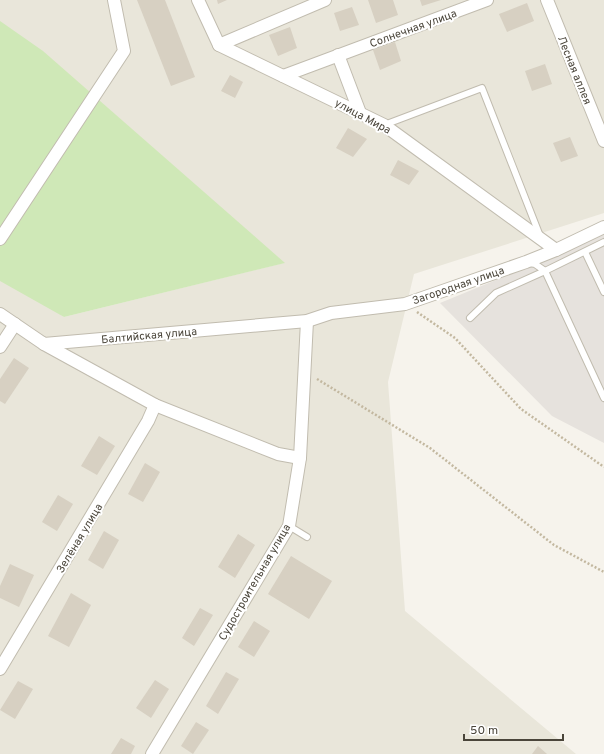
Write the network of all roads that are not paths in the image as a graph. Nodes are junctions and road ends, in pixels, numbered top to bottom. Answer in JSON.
{"nodes":[{"id":1,"x":114,"y":0,"type":"edge"},
{"id":2,"x":198,"y":0,"type":"edge"},
{"id":3,"x":325,"y":0,"type":"edge"},
{"id":4,"x":487,"y":0,"type":"edge"},
{"id":5,"x":547,"y":0,"type":"edge"},
{"id":6,"x":219,"y":45,"type":"junction"},
{"id":7,"x":338,"y":55,"type":"junction"},
{"id":8,"x":283,"y":76,"type":"junction"},
{"id":9,"x":360,"y":113,"type":"junction"},
{"id":10,"x":384,"y":125,"type":"junction"},
{"id":11,"x":604,"y":141,"type":"edge"},
{"id":12,"x":604,"y":227,"type":"edge"},
{"id":13,"x":541,"y":238,"type":"junction"},
{"id":14,"x":0,"y":239,"type":"edge"},
{"id":15,"x":604,"y":242,"type":"edge"},
{"id":16,"x":556,"y":250,"type":"junction"},
{"id":17,"x":585,"y":252,"type":"junction"},
{"id":18,"x":526,"y":262,"type":"junction"},
{"id":19,"x":545,"y":271,"type":"junction"},
{"id":20,"x":604,"y":292,"type":"edge"},
{"id":21,"x":0,"y":314,"type":"edge"},
{"id":22,"x":470,"y":318,"type":"dead end"},
{"id":23,"x":307,"y":321,"type":"junction"},
{"id":24,"x":15,"y":324,"type":"junction"},
{"id":25,"x":44,"y":344,"type":"junction"},
{"id":26,"x":0,"y":347,"type":"edge"},
{"id":27,"x":604,"y":398,"type":"edge"},
{"id":28,"x":156,"y":406,"type":"junction"},
{"id":29,"x":300,"y":458,"type":"junction"},
{"id":30,"x":289,"y":526,"type":"junction"},
{"id":31,"x":308,"y":537,"type":"dead end"},
{"id":32,"x":0,"y":669,"type":"edge"},
{"id":33,"x":152,"y":754,"type":"edge"}],
"edges":[{"from":1,"to":14,"type":"street"},
{"from":2,"to":6,"type":"street"},
{"from":3,"to":6,"type":"street"},
{"from":4,"to":7,"type":"street","name":"Солнечная улица"},
{"from":5,"to":11,"type":"street","name":"Лесная аллея"},
{"from":6,"to":8,"type":"street","name":"улица Мира"},
{"from":7,"to":8,"type":"street","name":"Солнечная улица"},
{"from":7,"to":9,"type":"street"},
{"from":8,"to":9,"type":"street","name":"улица Мира"},
{"from":9,"to":10,"type":"street","name":"улица Мира"},
{"from":10,"to":13,"type":"street","name":"улица Мира"},
{"from":10,"to":13,"type":"lane"},
{"from":12,"to":16,"type":"street","name":"Загородная улица"},
{"from":13,"to":16,"type":"street","name":"улица Мира"},
{"from":15,"to":17,"type":"lane"},
{"from":16,"to":18,"type":"street","name":"Загородная улица"},
{"from":17,"to":19,"type":"lane"},
{"from":17,"to":20,"type":"lane"},
{"from":18,"to":19,"type":"lane"},
{"from":18,"to":23,"type":"street","name":"Загородная улица"},
{"from":19,"to":22,"type":"lane"},
{"from":19,"to":27,"type":"lane"},
{"from":21,"to":24,"type":"street"},
{"from":23,"to":25,"type":"street","name":"Балтийская улица"},
{"from":23,"to":29,"type":"street","name":"Судостроительная улица"},
{"from":24,"to":25,"type":"street"},
{"from":24,"to":26,"type":"street"},
{"from":25,"to":28,"type":"street"},
{"from":28,"to":29,"type":"street"},
{"from":28,"to":32,"type":"street","name":"Зелёная улица"},
{"from":29,"to":30,"type":"street","name":"Судостроительная улица"},
{"from":30,"to":31,"type":"lane"},
{"from":30,"to":33,"type":"street","name":"Судостроительная улица"}]}
